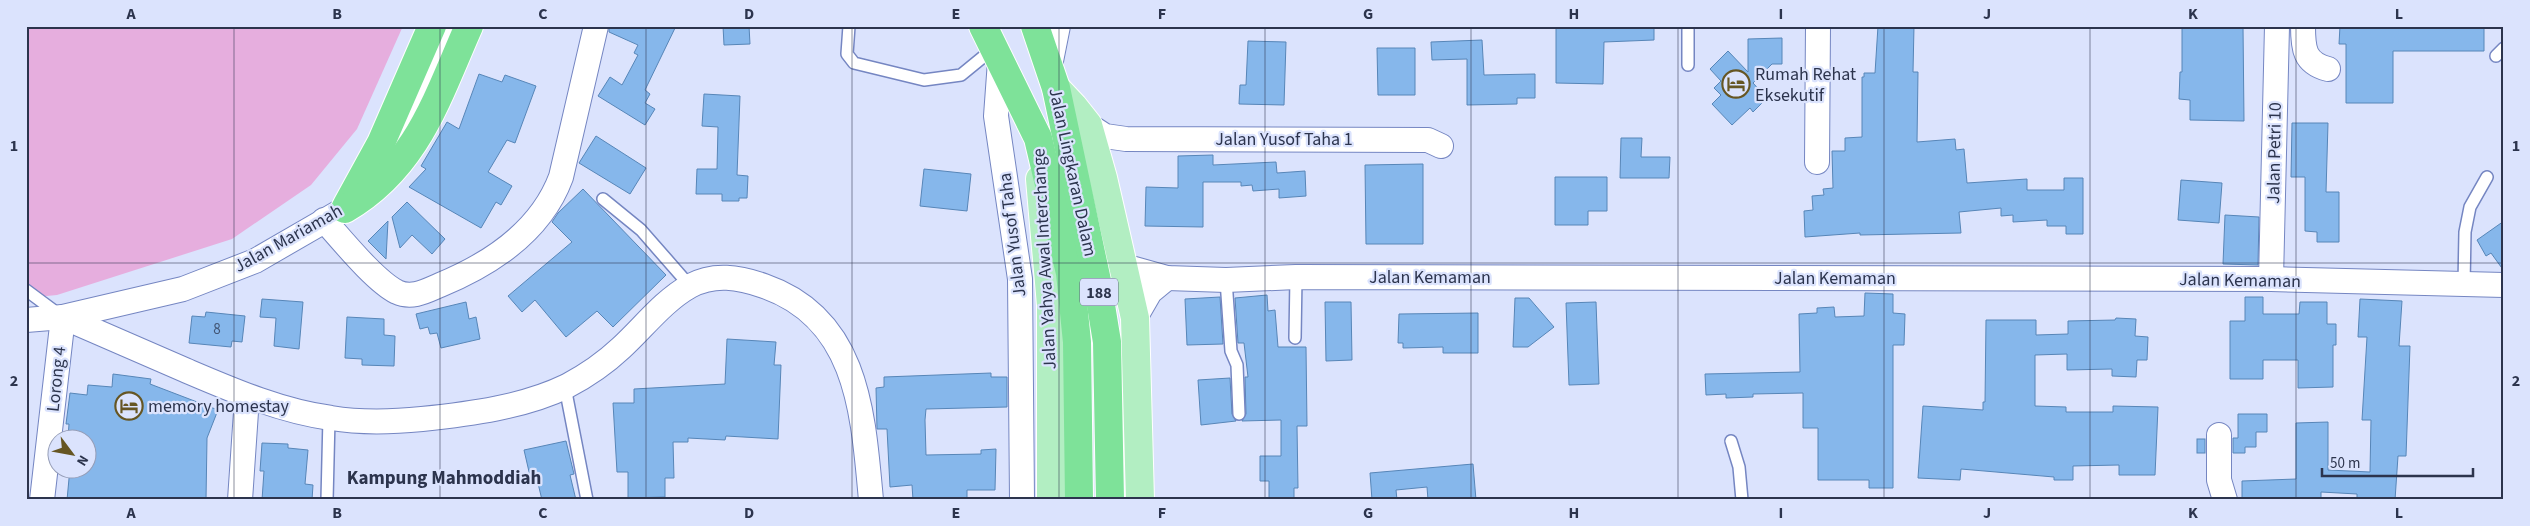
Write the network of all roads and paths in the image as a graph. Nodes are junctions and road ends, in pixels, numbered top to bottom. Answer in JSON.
{"nodes":[{"id":1,"x":432,"y":26,"type":"edge"},
{"id":2,"x":452,"y":26,"type":"edge"},
{"id":3,"x":469,"y":26,"type":"edge"},
{"id":4,"x":596,"y":26,"type":"edge"},
{"id":5,"x":849,"y":26,"type":"edge"},
{"id":6,"x":1035,"y":26,"type":"edge"},
{"id":7,"x":1058,"y":26,"type":"edge"},
{"id":8,"x":1688,"y":26,"type":"edge"},
{"id":9,"x":1818,"y":26,"type":"edge"},
{"id":10,"x":2277,"y":26,"type":"edge"},
{"id":11,"x":2303,"y":26,"type":"edge"},
{"id":12,"x":992,"y":45,"type":"edge"},
{"id":13,"x":1688,"y":66,"type":"dead end"},
{"id":14,"x":2328,"y":69,"type":"dead end"},
{"id":15,"x":1052,"y":80,"type":"junction"},
{"id":16,"x":1088,"y":125,"type":"junction"},
{"id":17,"x":1038,"y":138,"type":"junction"},
{"id":18,"x":1126,"y":139,"type":"junction"},
{"id":19,"x":1441,"y":146,"type":"dead end"},
{"id":20,"x":1817,"y":162,"type":"dead end"},
{"id":21,"x":2487,"y":177,"type":"dead end"},
{"id":22,"x":1103,"y":178,"type":"junction"},
{"id":23,"x":603,"y":199,"type":"dead end"},
{"id":24,"x":334,"y":215,"type":"junction"},
{"id":25,"x":1124,"y":266,"type":"junction"},
{"id":26,"x":1296,"y":277,"type":"junction"},
{"id":27,"x":1167,"y":278,"type":"junction"},
{"id":28,"x":2271,"y":279,"type":"junction"},
{"id":29,"x":1226,"y":280,"type":"junction"},
{"id":30,"x":2464,"y":284,"type":"junction"},
{"id":31,"x":2504,"y":285,"type":"edge"},
{"id":32,"x":690,"y":286,"type":"junction"},
{"id":33,"x":26,"y":290,"type":"edge"},
{"id":34,"x":63,"y":317,"type":"junction"},
{"id":35,"x":1135,"y":318,"type":"junction"},
{"id":36,"x":26,"y":320,"type":"edge"},
{"id":37,"x":1295,"y":338,"type":"dead end"},
{"id":38,"x":565,"y":387,"type":"junction"},
{"id":39,"x":247,"y":397,"type":"junction"},
{"id":40,"x":1239,"y":414,"type":"dead end"},
{"id":41,"x":329,"y":418,"type":"junction"},
{"id":42,"x":2218,"y":435,"type":"dead end"},
{"id":43,"x":1731,"y":441,"type":"dead end"},
{"id":44,"x":42,"y":500,"type":"edge"},
{"id":45,"x":240,"y":500,"type":"edge"},
{"id":46,"x":327,"y":500,"type":"edge"},
{"id":47,"x":587,"y":500,"type":"edge"},
{"id":48,"x":871,"y":500,"type":"edge"},
{"id":49,"x":1022,"y":500,"type":"edge"},
{"id":50,"x":1051,"y":500,"type":"edge"},
{"id":51,"x":1079,"y":500,"type":"edge"},
{"id":52,"x":1110,"y":500,"type":"edge"},
{"id":53,"x":1140,"y":500,"type":"edge"},
{"id":54,"x":1742,"y":500,"type":"edge"},
{"id":55,"x":2225,"y":500,"type":"edge"}],
"edges":[{"from":1,"to":24,"type":"highway"},
{"from":2,"to":24,"type":"street","name":"Jalan Mariamah"},
{"from":3,"to":24,"type":"highway"},
{"from":4,"to":24,"type":"street"},
{"from":5,"to":12,"type":"lane"},
{"from":6,"to":15,"type":"highway","name":"Jalan Lingkaran Dalam","number":"188"},
{"from":7,"to":15,"type":"street"},
{"from":8,"to":13,"type":"lane"},
{"from":9,"to":20,"type":"street"},
{"from":10,"to":28,"type":"street","name":"Jalan Petri 10"},
{"from":11,"to":14,"type":"street"},
{"from":12,"to":17,"type":"highway","name":"Jalan Lingkaran Dalam","number":"188"},
{"from":12,"to":49,"type":"street","name":"Jalan Yusof Taha"},
{"from":15,"to":16,"type":"main road"},
{"from":15,"to":52,"type":"highway","name":"Jalan Lingkaran Dalam","number":"188"},
{"from":16,"to":18,"type":"street","name":"Jalan Yusof Taha 1"},
{"from":16,"to":22,"type":"main road"},
{"from":17,"to":50,"type":"main road","name":"Jalan Yahya Awal Interchange"},
{"from":17,"to":51,"type":"highway","name":"Jalan Lingkaran Dalam","number":"188"},
{"from":18,"to":19,"type":"street","name":"Jalan Yusof Taha 1"},
{"from":18,"to":22,"type":"street"},
{"from":21,"to":30,"type":"lane"},
{"from":22,"to":25,"type":"main road"},
{"from":23,"to":32,"type":"lane"},
{"from":24,"to":34,"type":"street","name":"Jalan Mariamah"},
{"from":25,"to":27,"type":"street","name":"Jalan Kemaman"},
{"from":25,"to":35,"type":"main road"},
{"from":26,"to":28,"type":"street","name":"Jalan Kemaman"},
{"from":26,"to":29,"type":"street","name":"Jalan Kemaman"},
{"from":26,"to":37,"type":"lane"},
{"from":27,"to":29,"type":"street","name":"Jalan Kemaman"},
{"from":27,"to":35,"type":"street"},
{"from":28,"to":30,"type":"street","name":"Jalan Kemaman"},
{"from":29,"to":40,"type":"lane"},
{"from":30,"to":31,"type":"street","name":"Jalan Kemaman"},
{"from":32,"to":38,"type":"street"},
{"from":32,"to":48,"type":"street"},
{"from":33,"to":34,"type":"lane"},
{"from":34,"to":36,"type":"street","name":"Jalan Mariamah"},
{"from":34,"to":39,"type":"street"},
{"from":34,"to":44,"type":"street","name":"Lorong 4"},
{"from":35,"to":53,"type":"main road"},
{"from":38,"to":41,"type":"street"},
{"from":38,"to":47,"type":"lane"},
{"from":39,"to":41,"type":"street"},
{"from":39,"to":45,"type":"street"},
{"from":41,"to":46,"type":"lane"},
{"from":42,"to":55,"type":"street"},
{"from":43,"to":54,"type":"lane"}]}
